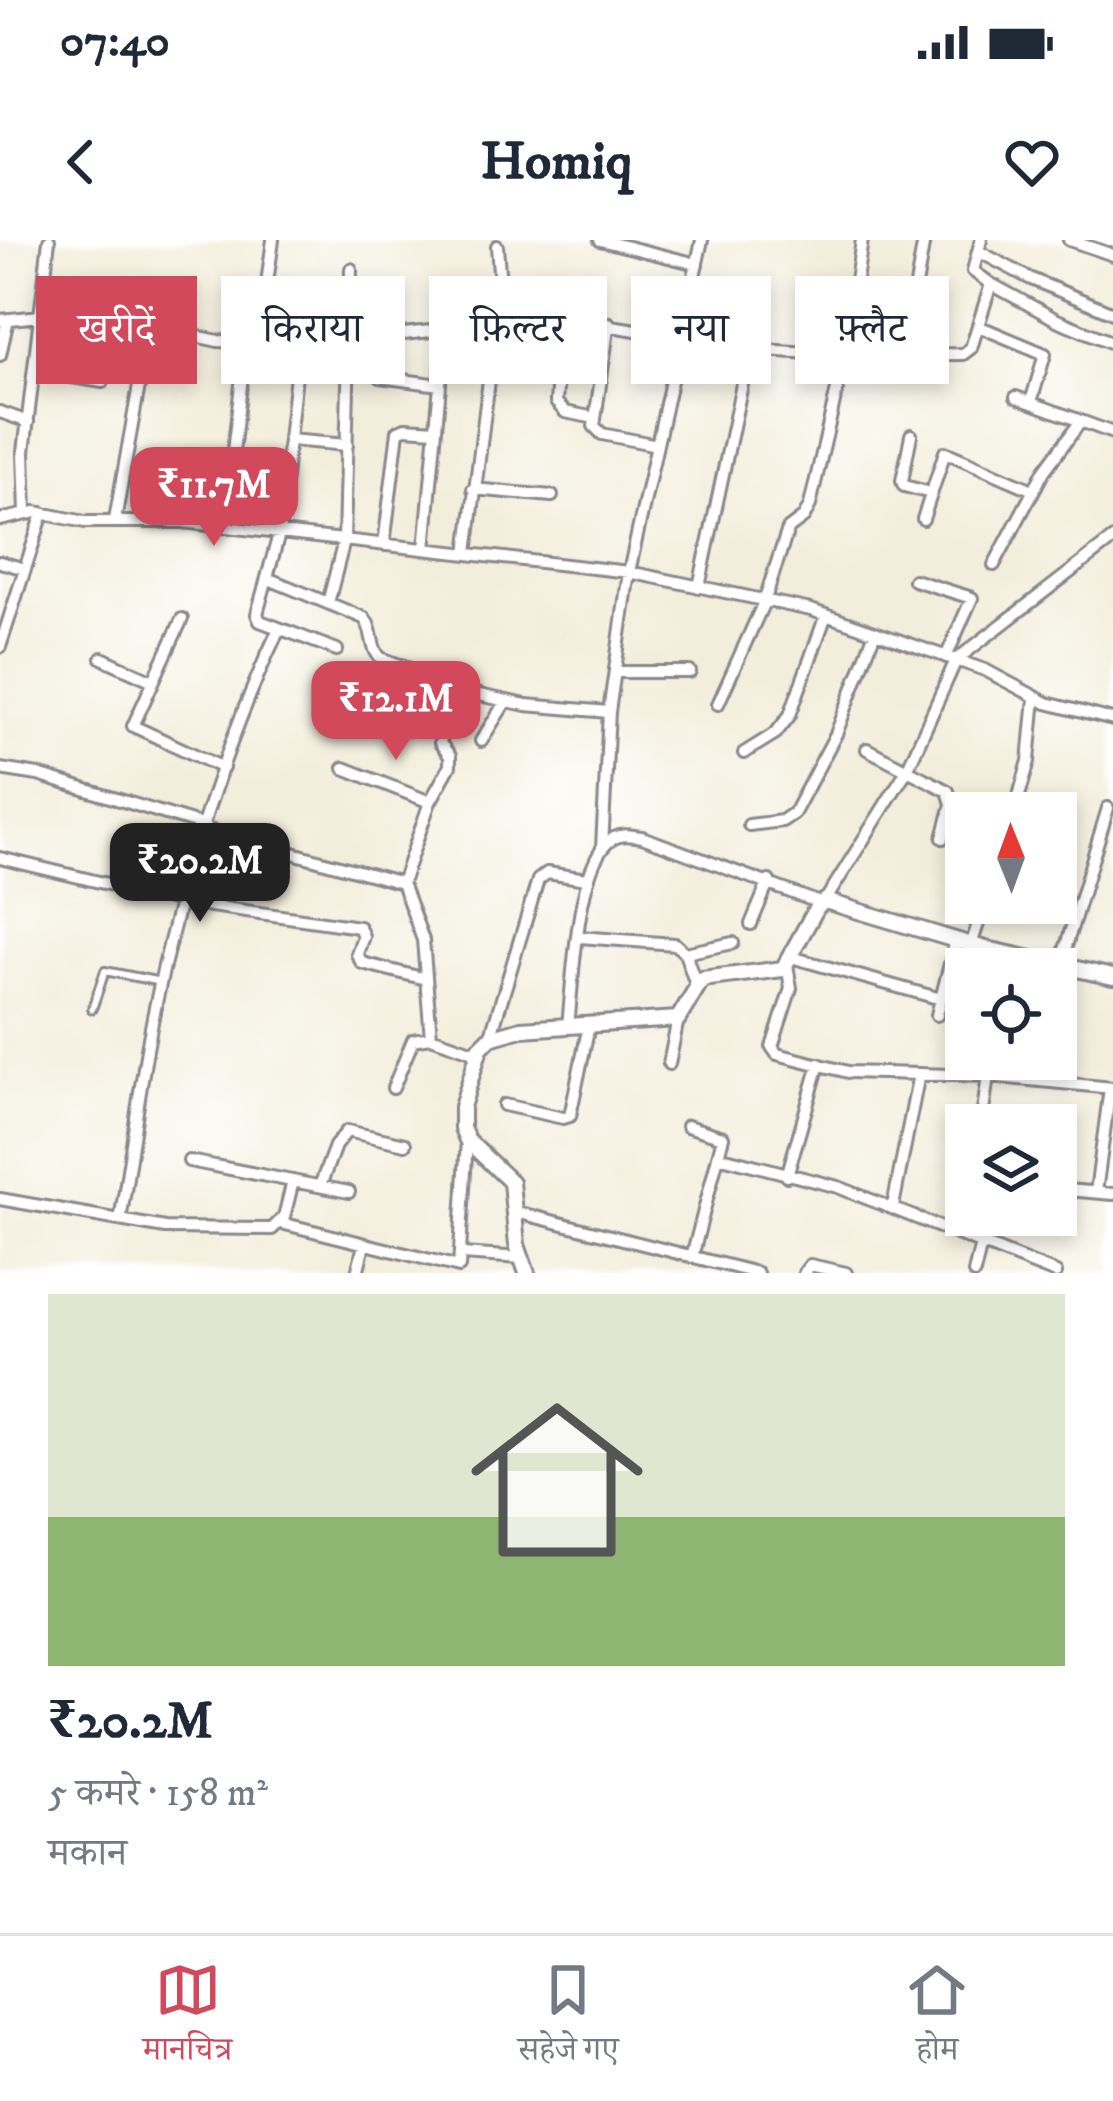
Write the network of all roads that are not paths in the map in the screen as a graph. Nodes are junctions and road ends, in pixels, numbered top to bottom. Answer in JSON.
{"nodes":[{"id":1,"x":49,"y":240,"type":"edge"},
{"id":2,"x":273,"y":240,"type":"edge"},
{"id":3,"x":600,"y":240,"type":"edge"},
{"id":4,"x":702,"y":240,"type":"edge"},
{"id":5,"x":862,"y":240,"type":"edge"},
{"id":6,"x":924,"y":240,"type":"edge"},
{"id":7,"x":1069,"y":240,"type":"edge"},
{"id":8,"x":497,"y":246,"type":"dead end"},
{"id":9,"x":980,"y":246,"type":"edge"},
{"id":10,"x":1113,"y":255,"type":"edge"},
{"id":11,"x":697,"y":265,"type":"junction"},
{"id":12,"x":351,"y":268,"type":"dead end"},
{"id":13,"x":45,"y":276,"type":"edge"},
{"id":14,"x":268,"y":276,"type":"edge"},
{"id":15,"x":351,"y":276,"type":"edge"},
{"id":16,"x":498,"y":276,"type":"edge"},
{"id":17,"x":694,"y":276,"type":"edge"},
{"id":18,"x":857,"y":276,"type":"edge"},
{"id":19,"x":918,"y":276,"type":"edge"},
{"id":20,"x":991,"y":284,"type":"junction"},
{"id":21,"x":1113,"y":314,"type":"edge"},
{"id":22,"x":4,"y":319,"type":"edge"},
{"id":23,"x":36,"y":320,"type":"edge"},
{"id":24,"x":609,"y":323,"type":"joint"},
{"id":25,"x":978,"y":326,"type":"junction"},
{"id":26,"x":631,"y":329,"type":"edge"},
{"id":27,"x":1113,"y":343,"type":"edge"},
{"id":28,"x":949,"y":353,"type":"edge"},
{"id":29,"x":36,"y":354,"type":"edge"},
{"id":30,"x":0,"y":355,"type":"edge"},
{"id":31,"x":34,"y":371,"type":"joint"},
{"id":32,"x":405,"y":380,"type":"edge"},
{"id":33,"x":140,"y":384,"type":"edge"},
{"id":34,"x":241,"y":384,"type":"edge"},
{"id":35,"x":295,"y":384,"type":"edge"},
{"id":36,"x":348,"y":384,"type":"edge"},
{"id":37,"x":490,"y":384,"type":"edge"},
{"id":38,"x":557,"y":384,"type":"edge"},
{"id":39,"x":670,"y":384,"type":"edge"},
{"id":40,"x":743,"y":384,"type":"edge"},
{"id":41,"x":838,"y":384,"type":"edge"},
{"id":42,"x":440,"y":385,"type":"joint"},
{"id":43,"x":1016,"y":397,"type":"dead end"},
{"id":44,"x":1031,"y":402,"type":"junction"},
{"id":45,"x":0,"y":412,"type":"edge"},
{"id":46,"x":595,"y":418,"type":"junction"},
{"id":47,"x":1081,"y":421,"type":"junction"},
{"id":48,"x":28,"y":422,"type":"junction"},
{"id":49,"x":436,"y":430,"type":"junction"},
{"id":50,"x":1113,"y":433,"type":"edge"},
{"id":51,"x":911,"y":435,"type":"dead end"},
{"id":52,"x":290,"y":440,"type":"junction"},
{"id":53,"x":657,"y":445,"type":"junction"},
{"id":54,"x":346,"y":446,"type":"junction"},
{"id":55,"x":473,"y":489,"type":"junction"},
{"id":56,"x":1033,"y":490,"type":"junction"},
{"id":57,"x":931,"y":493,"type":"junction"},
{"id":58,"x":552,"y":496,"type":"dead end"},
{"id":59,"x":26,"y":513,"type":"junction"},
{"id":60,"x":43,"y":513,"type":"junction"},
{"id":61,"x":923,"y":519,"type":"dead end"},
{"id":62,"x":0,"y":520,"type":"edge"},
{"id":63,"x":116,"y":520,"type":"junction"},
{"id":64,"x":224,"y":527,"type":"junction"},
{"id":65,"x":279,"y":534,"type":"junction"},
{"id":66,"x":1113,"y":538,"type":"edge"},
{"id":67,"x":344,"y":541,"type":"junction"},
{"id":68,"x":384,"y":545,"type":"junction"},
{"id":69,"x":425,"y":549,"type":"junction"},
{"id":70,"x":467,"y":553,"type":"junction"},
{"id":71,"x":0,"y":562,"type":"edge"},
{"id":72,"x":994,"y":566,"type":"dead end"},
{"id":73,"x":25,"y":569,"type":"junction"},
{"id":74,"x":629,"y":572,"type":"junction"},
{"id":75,"x":269,"y":579,"type":"junction"},
{"id":76,"x":914,"y":580,"type":"dead end"},
{"id":77,"x":699,"y":587,"type":"junction"},
{"id":78,"x":764,"y":602,"type":"junction"},
{"id":79,"x":328,"y":603,"type":"junction"},
{"id":80,"x":826,"y":615,"type":"junction"},
{"id":81,"x":182,"y":620,"type":"dead end"},
{"id":82,"x":3,"y":626,"type":"edge"},
{"id":83,"x":279,"y":629,"type":"junction"},
{"id":84,"x":875,"y":632,"type":"junction"},
{"id":85,"x":0,"y":647,"type":"edge"},
{"id":86,"x":337,"y":650,"type":"dead end"},
{"id":87,"x":102,"y":658,"type":"dead end"},
{"id":88,"x":951,"y":658,"type":"junction"},
{"id":89,"x":402,"y":665,"type":"junction"},
{"id":90,"x":615,"y":672,"type":"junction"},
{"id":91,"x":690,"y":672,"type":"dead end"},
{"id":92,"x":153,"y":681,"type":"junction"},
{"id":93,"x":454,"y":682,"type":"junction"},
{"id":94,"x":1035,"y":698,"type":"junction"},
{"id":95,"x":506,"y":701,"type":"junction"},
{"id":96,"x":718,"y":704,"type":"dead end"},
{"id":97,"x":609,"y":712,"type":"junction"},
{"id":98,"x":1113,"y":720,"type":"edge"},
{"id":99,"x":385,"y":722,"type":"dead end"},
{"id":100,"x":481,"y":741,"type":"dead end"},
{"id":101,"x":867,"y":749,"type":"dead end"},
{"id":102,"x":744,"y":753,"type":"dead end"},
{"id":103,"x":223,"y":768,"type":"junction"},
{"id":104,"x":344,"y":768,"type":"dead end"},
{"id":105,"x":0,"y":769,"type":"edge"},
{"id":106,"x":907,"y":770,"type":"junction"},
{"id":107,"x":1020,"y":792,"type":"edge"},
{"id":108,"x":430,"y":802,"type":"junction"},
{"id":109,"x":1108,"y":808,"type":"dead end"},
{"id":110,"x":749,"y":825,"type":"dead end"},
{"id":111,"x":205,"y":828,"type":"junction"},
{"id":112,"x":1099,"y":836,"type":"junction"},
{"id":113,"x":943,"y":838,"type":"dead end"},
{"id":114,"x":1113,"y":840,"type":"edge"},
{"id":115,"x":602,"y":848,"type":"junction"},
{"id":116,"x":0,"y":858,"type":"edge"},
{"id":117,"x":586,"y":879,"type":"junction"},
{"id":118,"x":769,"y":881,"type":"junction"},
{"id":119,"x":402,"y":883,"type":"junction"},
{"id":120,"x":182,"y":902,"type":"junction"},
{"id":121,"x":823,"y":902,"type":"junction"},
{"id":122,"x":751,"y":924,"type":"dead end"},
{"id":123,"x":973,"y":924,"type":"edge"},
{"id":124,"x":580,"y":937,"type":"junction"},
{"id":125,"x":963,"y":942,"type":"junction"},
{"id":126,"x":733,"y":943,"type":"dead end"},
{"id":127,"x":987,"y":948,"type":"edge"},
{"id":128,"x":1065,"y":948,"type":"edge"},
{"id":129,"x":686,"y":953,"type":"junction"},
{"id":130,"x":789,"y":961,"type":"junction"},
{"id":131,"x":1077,"y":969,"type":"edge"},
{"id":132,"x":1113,"y":976,"type":"edge"},
{"id":133,"x":426,"y":980,"type":"junction"},
{"id":134,"x":161,"y":982,"type":"junction"},
{"id":135,"x":696,"y":985,"type":"junction"},
{"id":136,"x":941,"y":999,"type":"junction"},
{"id":137,"x":92,"y":1009,"type":"dead end"},
{"id":138,"x":937,"y":1015,"type":"dead end"},
{"id":139,"x":678,"y":1019,"type":"junction"},
{"id":140,"x":589,"y":1025,"type":"junction"},
{"id":141,"x":568,"y":1026,"type":"junction"},
{"id":142,"x":431,"y":1037,"type":"junction"},
{"id":143,"x":490,"y":1038,"type":"junction"},
{"id":144,"x":477,"y":1053,"type":"junction"},
{"id":145,"x":669,"y":1064,"type":"dead end"},
{"id":146,"x":819,"y":1064,"type":"junction"},
{"id":147,"x":919,"y":1074,"type":"junction"},
{"id":148,"x":945,"y":1075,"type":"edge"},
{"id":149,"x":1029,"y":1080,"type":"edge"},
{"id":150,"x":393,"y":1088,"type":"dead end"},
{"id":151,"x":1111,"y":1088,"type":"edge"},
{"id":152,"x":504,"y":1106,"type":"dead end"},
{"id":153,"x":687,"y":1126,"type":"dead end"},
{"id":154,"x":467,"y":1139,"type":"junction"},
{"id":155,"x":405,"y":1144,"type":"dead end"},
{"id":156,"x":718,"y":1156,"type":"junction"},
{"id":157,"x":189,"y":1161,"type":"dead end"},
{"id":158,"x":788,"y":1176,"type":"junction"},
{"id":159,"x":293,"y":1181,"type":"junction"},
{"id":160,"x":320,"y":1186,"type":"junction"},
{"id":161,"x":1077,"y":1191,"type":"edge"},
{"id":162,"x":349,"y":1192,"type":"dead end"},
{"id":163,"x":1096,"y":1192,"type":"junction"},
{"id":164,"x":1113,"y":1194,"type":"edge"},
{"id":165,"x":0,"y":1199,"type":"edge"},
{"id":166,"x":892,"y":1206,"type":"junction"},
{"id":167,"x":516,"y":1212,"type":"junction"},
{"id":168,"x":120,"y":1220,"type":"junction"},
{"id":169,"x":281,"y":1223,"type":"junction"},
{"id":170,"x":945,"y":1227,"type":"edge"},
{"id":171,"x":966,"y":1236,"type":"edge"},
{"id":172,"x":982,"y":1244,"type":"junction"},
{"id":173,"x":364,"y":1245,"type":"junction"},
{"id":174,"x":462,"y":1254,"type":"junction"},
{"id":175,"x":692,"y":1257,"type":"junction"},
{"id":176,"x":524,"y":1266,"type":"edge"},
{"id":177,"x":357,"y":1273,"type":"edge"},
{"id":178,"x":757,"y":1273,"type":"edge"},
{"id":179,"x":804,"y":1273,"type":"edge"},
{"id":180,"x":846,"y":1273,"type":"edge"},
{"id":181,"x":974,"y":1273,"type":"edge"},
{"id":182,"x":1056,"y":1273,"type":"edge"}],
"edges":[{"from":1,"to":13,"type":"street"},
{"from":2,"to":14,"type":"street"},
{"from":3,"to":11,"type":"street"},
{"from":4,"to":11,"type":"street"},
{"from":5,"to":18,"type":"street"},
{"from":6,"to":19,"type":"street"},
{"from":7,"to":10,"type":"street"},
{"from":8,"to":16,"type":"street"},
{"from":9,"to":20,"type":"street"},
{"from":9,"to":21,"type":"street"},
{"from":11,"to":17,"type":"street"},
{"from":12,"to":15,"type":"street"},
{"from":20,"to":25,"type":"street"},
{"from":20,"to":27,"type":"street"},
{"from":22,"to":23,"type":"street"},
{"from":22,"to":30,"type":"street"},
{"from":24,"to":26,"type":"street"},
{"from":24,"to":46,"type":"street"},
{"from":25,"to":28,"type":"street"},
{"from":25,"to":44,"type":"street"},
{"from":29,"to":31,"type":"street"},
{"from":31,"to":48,"type":"street"},
{"from":32,"to":42,"type":"street"},
{"from":33,"to":63,"type":"street"},
{"from":34,"to":64,"type":"street"},
{"from":35,"to":52,"type":"street"},
{"from":36,"to":54,"type":"street"},
{"from":37,"to":55,"type":"street"},
{"from":38,"to":46,"type":"street"},
{"from":39,"to":53,"type":"street"},
{"from":40,"to":77,"type":"street"},
{"from":41,"to":78,"type":"street"},
{"from":42,"to":49,"type":"street"},
{"from":43,"to":44,"type":"street"},
{"from":44,"to":47,"type":"street"},
{"from":45,"to":48,"type":"street"},
{"from":46,"to":53,"type":"street"},
{"from":47,"to":50,"type":"street"},
{"from":47,"to":56,"type":"street"},
{"from":48,"to":59,"type":"street"},
{"from":49,"to":68,"type":"street"},
{"from":49,"to":69,"type":"street"},
{"from":51,"to":57,"type":"street"},
{"from":52,"to":54,"type":"street"},
{"from":52,"to":65,"type":"street"},
{"from":53,"to":74,"type":"street"},
{"from":54,"to":67,"type":"street"},
{"from":55,"to":58,"type":"street"},
{"from":55,"to":70,"type":"street"},
{"from":56,"to":57,"type":"street"},
{"from":56,"to":72,"type":"street"},
{"from":57,"to":61,"type":"street"},
{"from":59,"to":60,"type":"street"},
{"from":59,"to":62,"type":"street"},
{"from":60,"to":63,"type":"street"},
{"from":60,"to":73,"type":"street"},
{"from":63,"to":64,"type":"street"},
{"from":64,"to":65,"type":"street"},
{"from":65,"to":67,"type":"street"},
{"from":65,"to":75,"type":"street"},
{"from":66,"to":88,"type":"street"},
{"from":67,"to":68,"type":"street"},
{"from":67,"to":79,"type":"street"},
{"from":68,"to":69,"type":"street"},
{"from":69,"to":70,"type":"street"},
{"from":70,"to":74,"type":"street"},
{"from":71,"to":73,"type":"street"},
{"from":73,"to":82,"type":"street"},
{"from":74,"to":77,"type":"street"},
{"from":74,"to":90,"type":"street"},
{"from":75,"to":79,"type":"street"},
{"from":75,"to":83,"type":"street"},
{"from":76,"to":88,"type":"street"},
{"from":77,"to":78,"type":"street"},
{"from":78,"to":80,"type":"street"},
{"from":78,"to":96,"type":"street"},
{"from":79,"to":89,"type":"street"},
{"from":80,"to":84,"type":"street"},
{"from":80,"to":102,"type":"street"},
{"from":81,"to":92,"type":"street"},
{"from":82,"to":85,"type":"street"},
{"from":83,"to":86,"type":"street"},
{"from":83,"to":103,"type":"street"},
{"from":84,"to":88,"type":"street"},
{"from":84,"to":110,"type":"street"},
{"from":87,"to":92,"type":"street"},
{"from":88,"to":94,"type":"street"},
{"from":88,"to":106,"type":"street"},
{"from":89,"to":93,"type":"street"},
{"from":89,"to":99,"type":"street"},
{"from":90,"to":91,"type":"street"},
{"from":90,"to":97,"type":"street"},
{"from":92,"to":103,"type":"street"},
{"from":93,"to":95,"type":"street"},
{"from":93,"to":108,"type":"street"},
{"from":94,"to":98,"type":"street"},
{"from":94,"to":107,"type":"street"},
{"from":95,"to":97,"type":"street"},
{"from":95,"to":100,"type":"street"},
{"from":97,"to":115,"type":"street"},
{"from":101,"to":106,"type":"street"},
{"from":103,"to":111,"type":"street"},
{"from":104,"to":108,"type":"street"},
{"from":105,"to":111,"type":"street"},
{"from":106,"to":113,"type":"street"},
{"from":106,"to":121,"type":"street"},
{"from":108,"to":119,"type":"street"},
{"from":109,"to":112,"type":"street"},
{"from":111,"to":119,"type":"street"},
{"from":111,"to":120,"type":"street"},
{"from":112,"to":114,"type":"street"},
{"from":112,"to":128,"type":"street"},
{"from":115,"to":117,"type":"street"},
{"from":115,"to":118,"type":"street"},
{"from":116,"to":120,"type":"street"},
{"from":117,"to":124,"type":"street"},
{"from":117,"to":143,"type":"street"},
{"from":118,"to":121,"type":"street"},
{"from":118,"to":122,"type":"street"},
{"from":119,"to":133,"type":"street"},
{"from":120,"to":133,"type":"street"},
{"from":120,"to":134,"type":"street"},
{"from":121,"to":125,"type":"street"},
{"from":121,"to":130,"type":"street"},
{"from":123,"to":125,"type":"street"},
{"from":124,"to":129,"type":"street"},
{"from":124,"to":141,"type":"street"},
{"from":125,"to":127,"type":"street"},
{"from":125,"to":136,"type":"street"},
{"from":126,"to":129,"type":"street"},
{"from":129,"to":135,"type":"street"},
{"from":130,"to":135,"type":"street"},
{"from":130,"to":136,"type":"street"},
{"from":130,"to":146,"type":"street"},
{"from":131,"to":132,"type":"street"},
{"from":133,"to":142,"type":"street"},
{"from":134,"to":137,"type":"lane"},
{"from":134,"to":168,"type":"street"},
{"from":135,"to":139,"type":"street"},
{"from":136,"to":138,"type":"street"},
{"from":139,"to":140,"type":"street"},
{"from":139,"to":145,"type":"street"},
{"from":140,"to":141,"type":"street"},
{"from":140,"to":152,"type":"street"},
{"from":141,"to":143,"type":"street"},
{"from":142,"to":144,"type":"street"},
{"from":142,"to":150,"type":"street"},
{"from":143,"to":144,"type":"street"},
{"from":144,"to":154,"type":"street"},
{"from":146,"to":147,"type":"street"},
{"from":146,"to":158,"type":"street"},
{"from":147,"to":148,"type":"street"},
{"from":147,"to":166,"type":"street"},
{"from":149,"to":151,"type":"street"},
{"from":151,"to":163,"type":"street"},
{"from":153,"to":156,"type":"street"},
{"from":154,"to":167,"type":"street"},
{"from":154,"to":174,"type":"street"},
{"from":155,"to":160,"type":"street"},
{"from":156,"to":158,"type":"street"},
{"from":156,"to":175,"type":"street"},
{"from":157,"to":159,"type":"street"},
{"from":158,"to":166,"type":"street"},
{"from":159,"to":160,"type":"street"},
{"from":159,"to":169,"type":"street"},
{"from":160,"to":162,"type":"street"},
{"from":161,"to":163,"type":"street"},
{"from":163,"to":164,"type":"street"},
{"from":165,"to":168,"type":"street"},
{"from":166,"to":170,"type":"street"},
{"from":167,"to":175,"type":"street"},
{"from":167,"to":176,"type":"street"},
{"from":168,"to":169,"type":"street"},
{"from":169,"to":173,"type":"street"},
{"from":171,"to":172,"type":"street"},
{"from":172,"to":181,"type":"street"},
{"from":172,"to":182,"type":"street"},
{"from":173,"to":174,"type":"street"},
{"from":173,"to":177,"type":"street"},
{"from":174,"to":176,"type":"street"},
{"from":175,"to":178,"type":"street"},
{"from":179,"to":180,"type":"street"}]}
